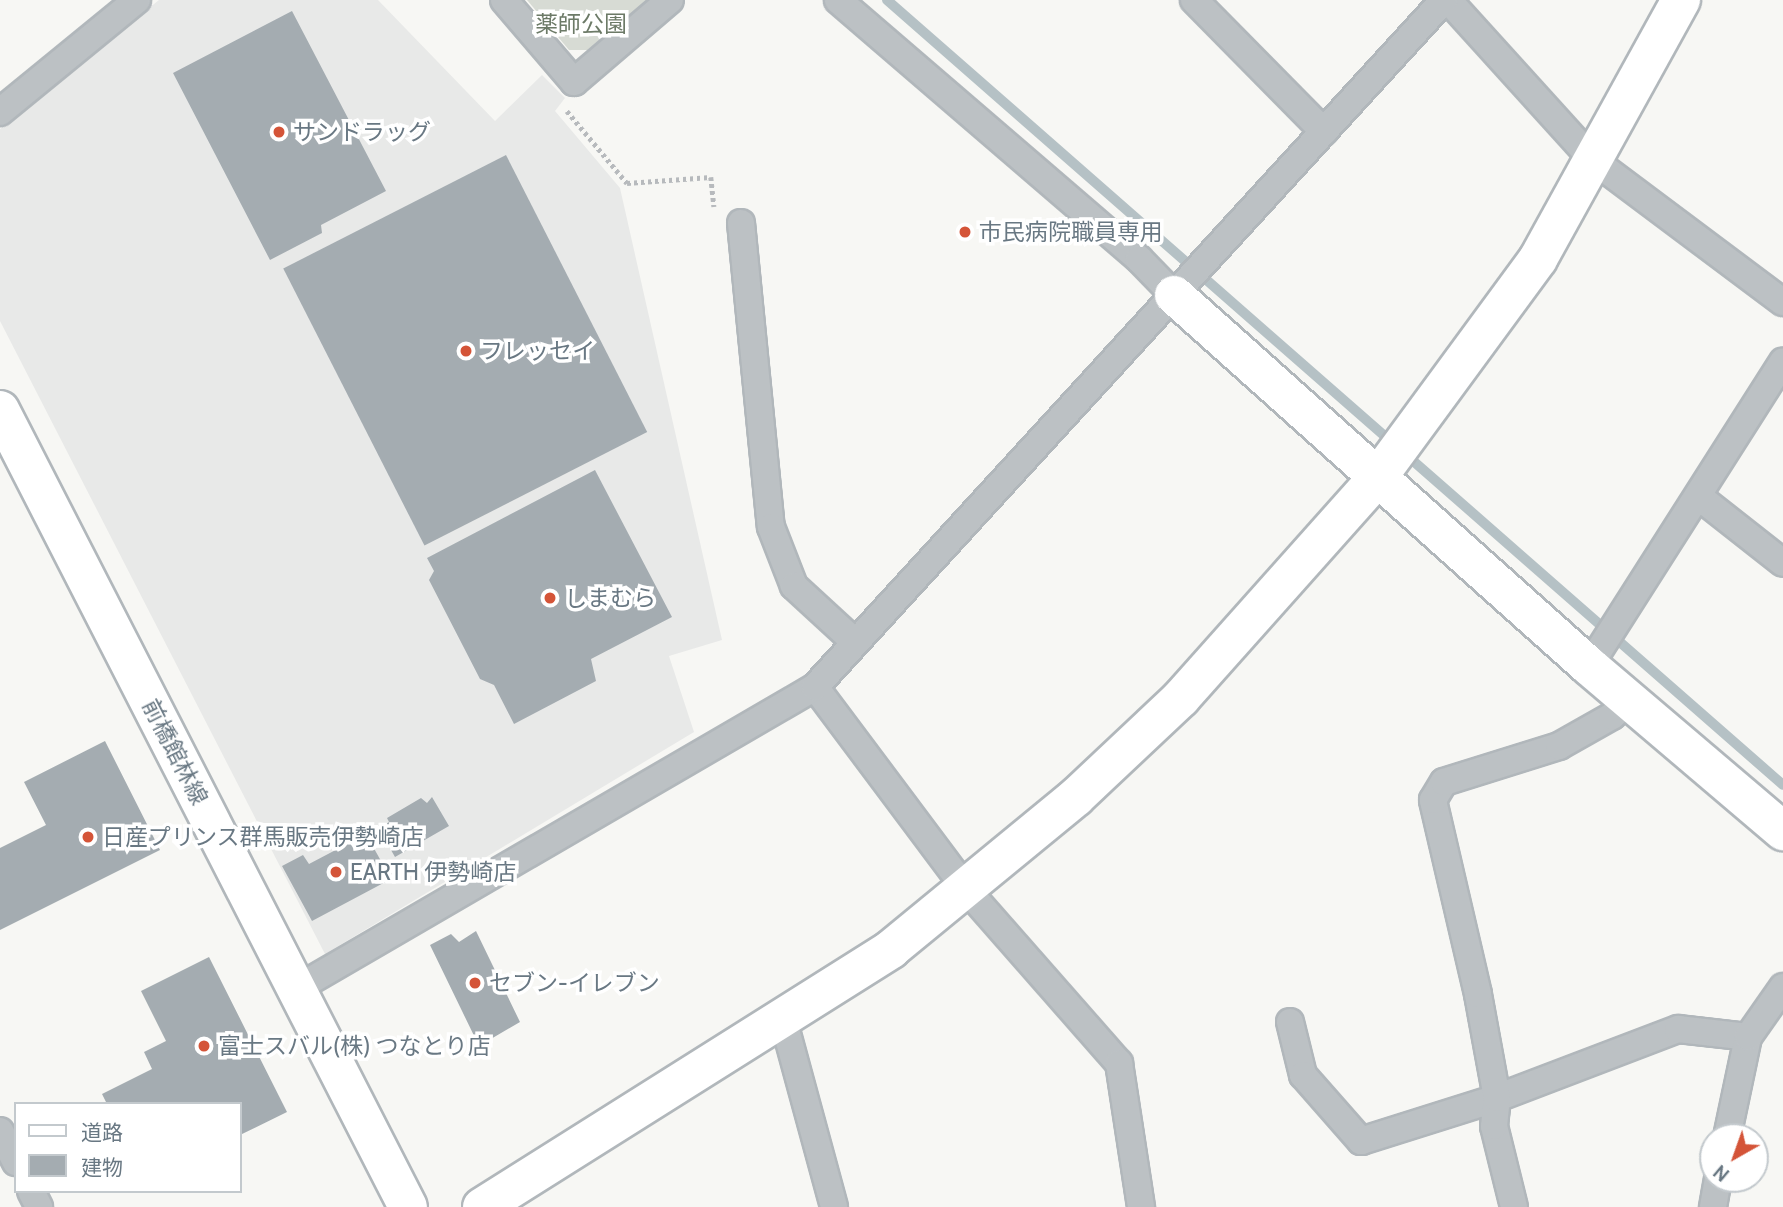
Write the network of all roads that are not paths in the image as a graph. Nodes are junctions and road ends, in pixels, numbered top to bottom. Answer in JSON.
{"nodes":[{"id":1,"x":137,"y":0,"type":"edge"},
{"id":2,"x":505,"y":0,"type":"edge"},
{"id":3,"x":670,"y":0,"type":"edge"},
{"id":4,"x":838,"y":0,"type":"edge"},
{"id":5,"x":1194,"y":0,"type":"edge"},
{"id":6,"x":1446,"y":0,"type":"edge"},
{"id":7,"x":1681,"y":0,"type":"edge"},
{"id":8,"x":0,"y":112,"type":"edge"},
{"id":9,"x":1324,"y":132,"type":"junction"},
{"id":10,"x":1593,"y":160,"type":"junction"},
{"id":11,"x":741,"y":223,"type":"road end"},
{"id":12,"x":1174,"y":295,"type":"junction"},
{"id":13,"x":1783,"y":302,"type":"edge"},
{"id":14,"x":1783,"y":362,"type":"edge"},
{"id":15,"x":5,"y":433,"type":"edge"},
{"id":16,"x":1378,"y":477,"type":"junction"},
{"id":17,"x":1698,"y":496,"type":"junction"},
{"id":18,"x":1783,"y":563,"type":"edge"},
{"id":19,"x":855,"y":642,"type":"junction"},
{"id":20,"x":1589,"y":666,"type":"junction"},
{"id":21,"x":814,"y":687,"type":"junction"},
{"id":22,"x":1629,"y":700,"type":"junction"},
{"id":23,"x":1783,"y":831,"type":"edge"},
{"id":24,"x":966,"y":889,"type":"junction"},
{"id":25,"x":1783,"y":987,"type":"edge"},
{"id":26,"x":296,"y":989,"type":"junction"},
{"id":27,"x":783,"y":1019,"type":"junction"},
{"id":28,"x":1290,"y":1022,"type":"dead end"},
{"id":29,"x":1748,"y":1037,"type":"junction"},
{"id":30,"x":1497,"y":1098,"type":"junction"},
{"id":31,"x":1730,"y":1123,"type":"edge"},
{"id":32,"x":0,"y":1131,"type":"edge"},
{"id":33,"x":9,"y":1161,"type":"edge"},
{"id":34,"x":408,"y":1207,"type":"edge"},
{"id":35,"x":482,"y":1207,"type":"edge"},
{"id":36,"x":834,"y":1207,"type":"edge"},
{"id":37,"x":1141,"y":1207,"type":"edge"},
{"id":38,"x":1514,"y":1207,"type":"edge"}],
"edges":[{"from":1,"to":8,"type":"street"},
{"from":2,"to":3,"type":"street"},
{"from":4,"to":12,"type":"street"},
{"from":5,"to":9,"type":"street"},
{"from":6,"to":9,"type":"street"},
{"from":6,"to":10,"type":"street"},
{"from":7,"to":10,"type":"street"},
{"from":9,"to":12,"type":"street"},
{"from":10,"to":13,"type":"street"},
{"from":10,"to":16,"type":"street"},
{"from":11,"to":19,"type":"street"},
{"from":12,"to":16,"type":"street"},
{"from":12,"to":19,"type":"street"},
{"from":14,"to":17,"type":"street"},
{"from":15,"to":26,"type":"street","name":"前橋館林線"},
{"from":16,"to":20,"type":"street"},
{"from":16,"to":24,"type":"street"},
{"from":17,"to":18,"type":"street"},
{"from":17,"to":20,"type":"street"},
{"from":19,"to":21,"type":"street"},
{"from":20,"to":22,"type":"street"},
{"from":21,"to":24,"type":"street"},
{"from":21,"to":26,"type":"street"},
{"from":22,"to":23,"type":"street"},
{"from":22,"to":30,"type":"street"},
{"from":24,"to":27,"type":"street"},
{"from":24,"to":37,"type":"street"},
{"from":25,"to":29,"type":"street"},
{"from":26,"to":34,"type":"street","name":"前橋館林線"},
{"from":27,"to":35,"type":"street"},
{"from":27,"to":36,"type":"street"},
{"from":28,"to":30,"type":"street"},
{"from":29,"to":30,"type":"street"},
{"from":29,"to":31,"type":"street"},
{"from":30,"to":38,"type":"street"},
{"from":32,"to":33,"type":"street"}]}
